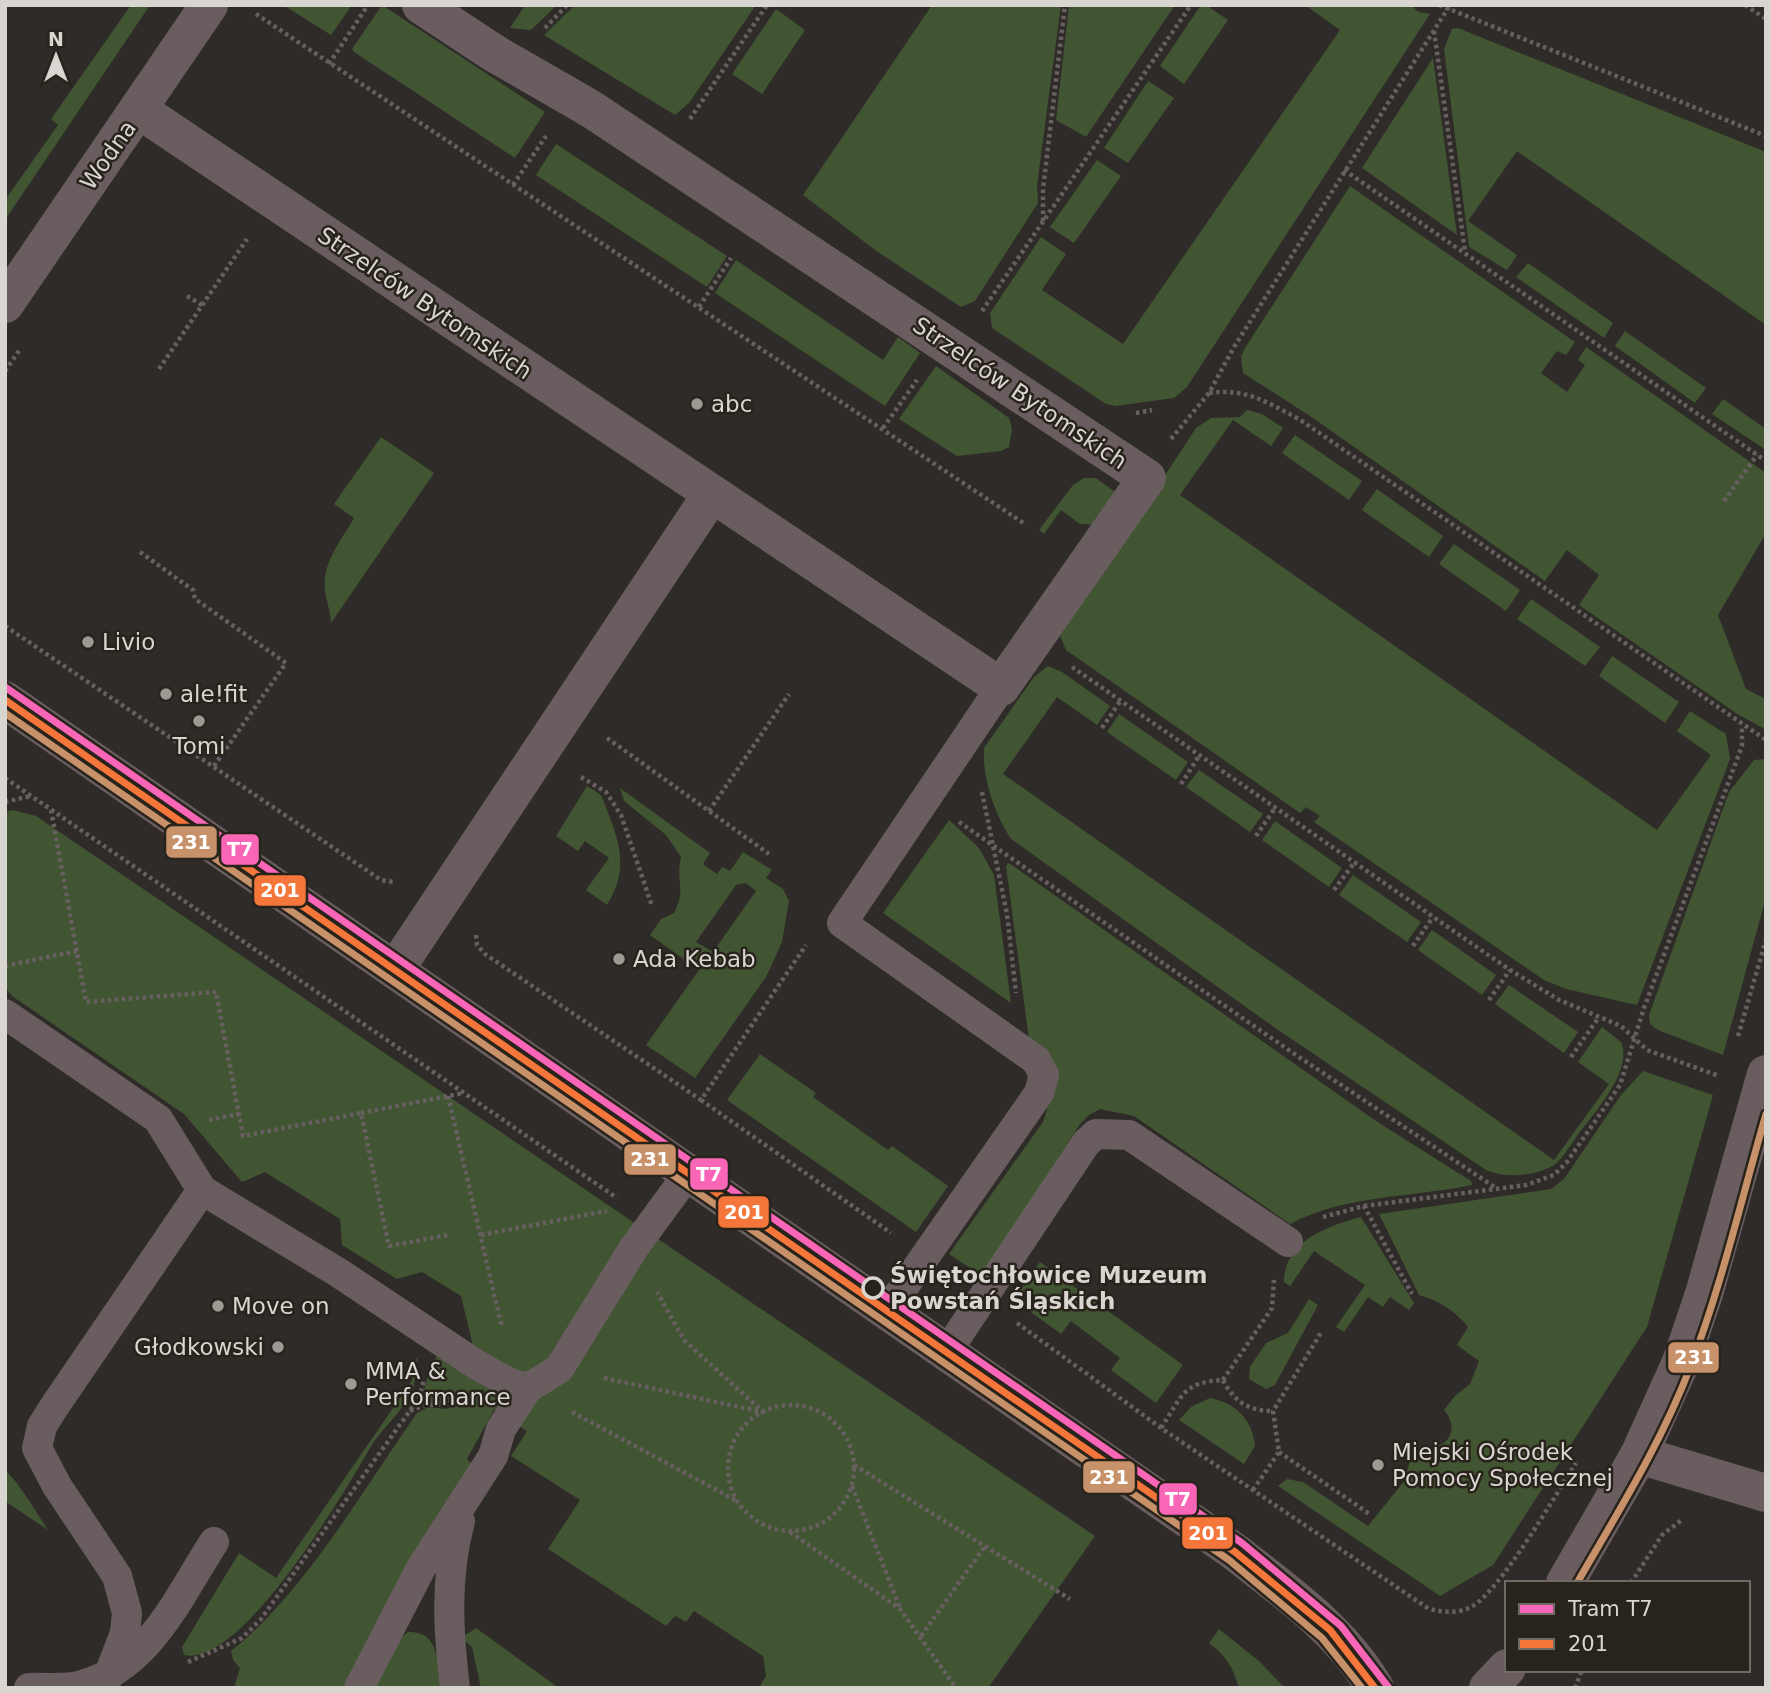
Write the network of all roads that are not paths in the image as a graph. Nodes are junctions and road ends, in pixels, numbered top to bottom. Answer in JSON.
{"nodes":[{"id":1,"x":209,"y":5,"type":"edge"},
{"id":2,"x":422,"y":5,"type":"edge"},
{"id":3,"x":139,"y":110,"type":"junction"},
{"id":4,"x":5,"y":304,"type":"edge"},
{"id":5,"x":711,"y":495,"type":"junction"},
{"id":6,"x":1001,"y":688,"type":"junction"},
{"id":7,"x":6,"y":702,"type":"edge"},
{"id":8,"x":395,"y":970,"type":"junction"},
{"id":9,"x":5,"y":1014,"type":"edge"},
{"id":10,"x":1766,"y":1074,"type":"edge"},
{"id":11,"x":688,"y":1174,"type":"junction"},
{"id":12,"x":202,"y":1189,"type":"junction"},
{"id":13,"x":1288,"y":1242,"type":"dead end"},
{"id":14,"x":887,"y":1311,"type":"junction"},
{"id":15,"x":946,"y":1353,"type":"junction"},
{"id":16,"x":528,"y":1388,"type":"junction"},
{"id":17,"x":1639,"y":1455,"type":"junction"},
{"id":18,"x":1766,"y":1493,"type":"edge"},
{"id":19,"x":465,"y":1500,"type":"junction"},
{"id":20,"x":214,"y":1542,"type":"dead end"},
{"id":21,"x":1565,"y":1581,"type":"edge"},
{"id":22,"x":1505,"y":1670,"type":"edge"},
{"id":23,"x":108,"y":1676,"type":"junction"},
{"id":24,"x":5,"y":1682,"type":"edge"},
{"id":25,"x":20,"y":1688,"type":"edge"},
{"id":26,"x":29,"y":1688,"type":"edge"},
{"id":27,"x":359,"y":1688,"type":"edge"},
{"id":28,"x":455,"y":1688,"type":"edge"},
{"id":29,"x":1375,"y":1688,"type":"edge"},
{"id":30,"x":1488,"y":1688,"type":"edge"}],
"edges":[{"from":1,"to":3,"type":"street","name":"Wodna"},
{"from":2,"to":6,"type":"street","name":"Strzelców Bytomskich"},
{"from":3,"to":4,"type":"street","name":"Wodna"},
{"from":3,"to":5,"type":"street","name":"Strzelców Bytomskich"},
{"from":5,"to":6,"type":"street","name":"Strzelców Bytomskich"},
{"from":5,"to":8,"type":"street"},
{"from":6,"to":14,"type":"lane"},
{"from":7,"to":8,"type":"street"},
{"from":8,"to":11,"type":"street"},
{"from":9,"to":12,"type":"lane"},
{"from":10,"to":17,"type":"street"},
{"from":11,"to":14,"type":"street"},
{"from":11,"to":16,"type":"lane"},
{"from":12,"to":16,"type":"lane"},
{"from":12,"to":23,"type":"lane"},
{"from":13,"to":15,"type":"lane"},
{"from":14,"to":15,"type":"street"},
{"from":15,"to":29,"type":"street"},
{"from":16,"to":19,"type":"lane"},
{"from":17,"to":18,"type":"street"},
{"from":17,"to":21,"type":"street"},
{"from":19,"to":27,"type":"lane"},
{"from":19,"to":28,"type":"lane"},
{"from":20,"to":23,"type":"lane"},
{"from":22,"to":30,"type":"street"},
{"from":23,"to":26,"type":"lane"},
{"from":24,"to":25,"type":"lane"}]}
